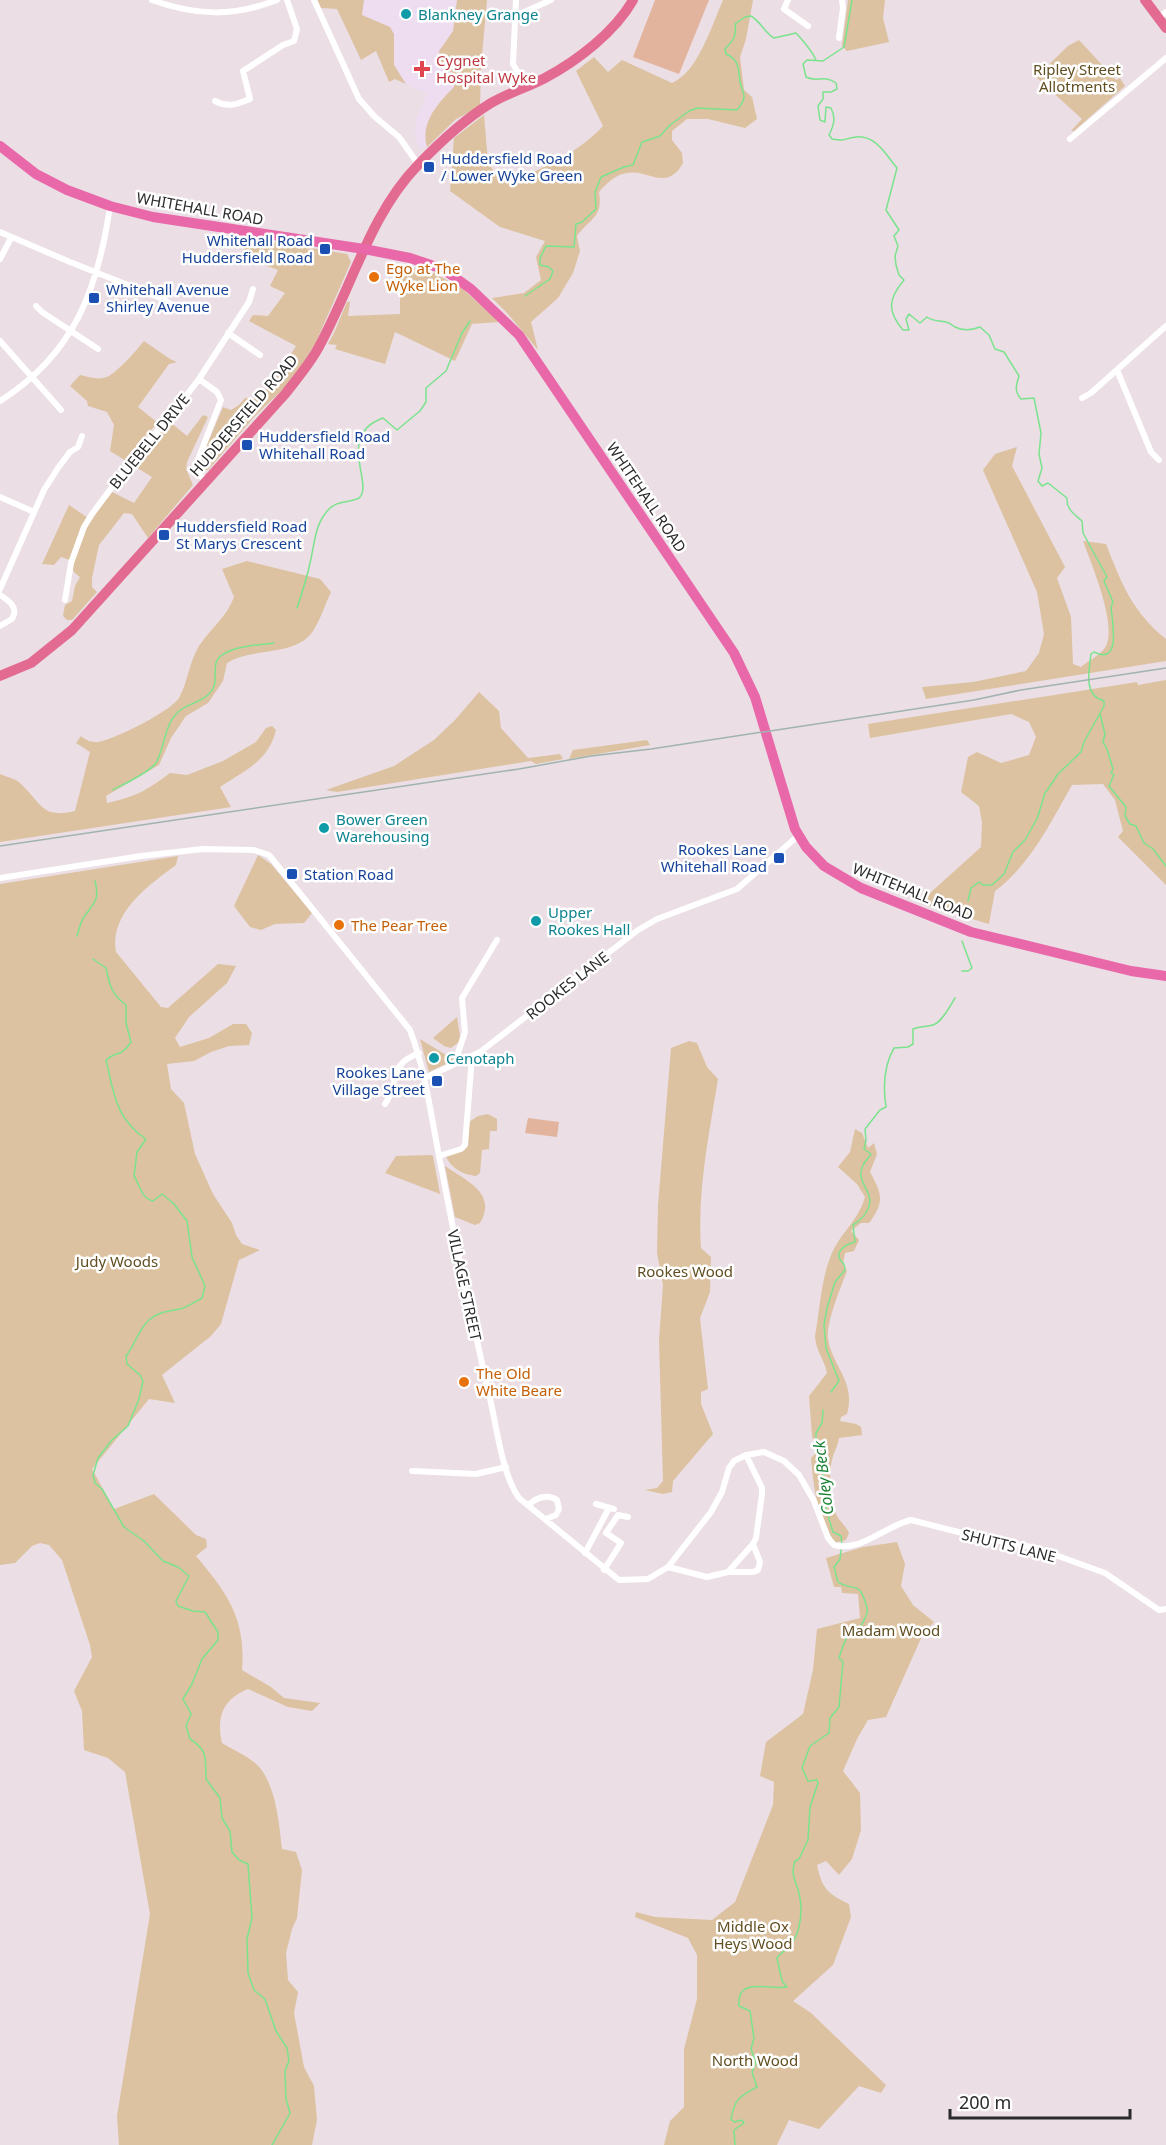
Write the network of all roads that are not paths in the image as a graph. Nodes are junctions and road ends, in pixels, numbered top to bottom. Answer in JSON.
{"nodes":[{"id":1,"x":152,"y":0,"type":"edge"},
{"id":2,"x":277,"y":0,"type":"edge"},
{"id":3,"x":287,"y":0,"type":"edge"},
{"id":4,"x":314,"y":0,"type":"edge"},
{"id":5,"x":516,"y":0,"type":"edge"},
{"id":6,"x":551,"y":0,"type":"edge"},
{"id":7,"x":633,"y":0,"type":"edge"},
{"id":8,"x":788,"y":0,"type":"edge"},
{"id":9,"x":842,"y":0,"type":"edge"},
{"id":10,"x":1145,"y":0,"type":"edge"},
{"id":11,"x":515,"y":13,"type":"junction"},
{"id":12,"x":1162,"y":15,"type":"edge"},
{"id":13,"x":808,"y":26,"type":"dead end"},
{"id":14,"x":1166,"y":28,"type":"edge"},
{"id":15,"x":838,"y":38,"type":"dead end"},
{"id":16,"x":1166,"y":58,"type":"edge"},
{"id":17,"x":526,"y":86,"type":"junction"},
{"id":18,"x":215,"y":101,"type":"dead end"},
{"id":19,"x":1070,"y":139,"type":"dead end"},
{"id":20,"x":0,"y":146,"type":"edge"},
{"id":21,"x":418,"y":164,"type":"junction"},
{"id":22,"x":110,"y":207,"type":"junction"},
{"id":23,"x":0,"y":232,"type":"edge"},
{"id":24,"x":11,"y":238,"type":"junction"},
{"id":25,"x":364,"y":249,"type":"junction"},
{"id":26,"x":0,"y":258,"type":"edge"},
{"id":27,"x":96,"y":272,"type":"junction"},
{"id":28,"x":253,"y":289,"type":"dead end"},
{"id":29,"x":36,"y":306,"type":"dead end"},
{"id":30,"x":178,"y":309,"type":"dead end"},
{"id":31,"x":1166,"y":326,"type":"edge"},
{"id":32,"x":71,"y":333,"type":"junction"},
{"id":33,"x":228,"y":333,"type":"junction"},
{"id":34,"x":0,"y":341,"type":"edge"},
{"id":35,"x":98,"y":350,"type":"dead end"},
{"id":36,"x":260,"y":355,"type":"dead end"},
{"id":37,"x":1117,"y":370,"type":"junction"},
{"id":38,"x":32,"y":378,"type":"junction"},
{"id":39,"x":199,"y":379,"type":"junction"},
{"id":40,"x":1082,"y":398,"type":"dead end"},
{"id":41,"x":0,"y":401,"type":"edge"},
{"id":42,"x":61,"y":410,"type":"dead end"},
{"id":43,"x":82,"y":436,"type":"dead end"},
{"id":44,"x":1159,"y":460,"type":"dead end"},
{"id":45,"x":206,"y":481,"type":"junction"},
{"id":46,"x":0,"y":497,"type":"edge"},
{"id":47,"x":33,"y":512,"type":"junction"},
{"id":48,"x":0,"y":589,"type":"edge"},
{"id":49,"x":0,"y":595,"type":"edge"},
{"id":50,"x":65,"y":600,"type":"dead end"},
{"id":51,"x":0,"y":626,"type":"edge"},
{"id":52,"x":0,"y":676,"type":"edge"},
{"id":53,"x":799,"y":835,"type":"junction"},
{"id":54,"x":0,"y":878,"type":"edge"},
{"id":55,"x":496,"y":940,"type":"dead end"},
{"id":56,"x":1166,"y":976,"type":"edge"},
{"id":57,"x":419,"y":1053,"type":"junction"},
{"id":58,"x":472,"y":1056,"type":"junction"},
{"id":59,"x":461,"y":1060,"type":"junction"},
{"id":60,"x":425,"y":1078,"type":"junction"},
{"id":61,"x":384,"y":1104,"type":"dead end"},
{"id":62,"x":439,"y":1156,"type":"junction"},
{"id":63,"x":746,"y":1455,"type":"junction"},
{"id":64,"x":506,"y":1467,"type":"junction"},
{"id":65,"x":412,"y":1471,"type":"dead end"},
{"id":66,"x":596,"y":1504,"type":"dead end"},
{"id":67,"x":529,"y":1505,"type":"junction"},
{"id":68,"x":628,"y":1517,"type":"dead end"},
{"id":69,"x":546,"y":1519,"type":"junction"},
{"id":70,"x":753,"y":1544,"type":"junction"},
{"id":71,"x":585,"y":1553,"type":"junction"},
{"id":72,"x":669,"y":1567,"type":"junction"},
{"id":73,"x":604,"y":1570,"type":"junction"},
{"id":74,"x":728,"y":1572,"type":"junction"},
{"id":75,"x":1166,"y":1609,"type":"edge"}],
"edges":[{"from":1,"to":2,"type":"street"},
{"from":3,"to":18,"type":"street"},
{"from":4,"to":21,"type":"street"},
{"from":5,"to":11,"type":"street"},
{"from":6,"to":11,"type":"street"},
{"from":7,"to":17,"type":"main road","name":"HUDDERSFIELD ROAD"},
{"from":8,"to":13,"type":"street"},
{"from":9,"to":15,"type":"street"},
{"from":10,"to":12,"type":"main road"},
{"from":11,"to":17,"type":"street"},
{"from":12,"to":14,"type":"main road"},
{"from":16,"to":19,"type":"street"},
{"from":17,"to":21,"type":"main road","name":"HUDDERSFIELD ROAD"},
{"from":20,"to":22,"type":"highway","name":"WHITEHALL ROAD"},
{"from":21,"to":25,"type":"main road","name":"HUDDERSFIELD ROAD"},
{"from":22,"to":25,"type":"highway","name":"WHITEHALL ROAD"},
{"from":22,"to":27,"type":"street"},
{"from":23,"to":24,"type":"street"},
{"from":24,"to":26,"type":"street"},
{"from":24,"to":27,"type":"street"},
{"from":25,"to":45,"type":"main road","name":"HUDDERSFIELD ROAD"},
{"from":25,"to":53,"type":"highway","name":"WHITEHALL ROAD"},
{"from":27,"to":30,"type":"street"},
{"from":27,"to":32,"type":"street"},
{"from":28,"to":33,"type":"street","name":"BLUEBELL DRIVE"},
{"from":29,"to":32,"type":"street"},
{"from":31,"to":37,"type":"street"},
{"from":32,"to":35,"type":"street"},
{"from":32,"to":38,"type":"street"},
{"from":33,"to":36,"type":"street"},
{"from":33,"to":39,"type":"street","name":"BLUEBELL DRIVE"},
{"from":34,"to":38,"type":"street"},
{"from":37,"to":40,"type":"street"},
{"from":37,"to":44,"type":"street"},
{"from":38,"to":41,"type":"street"},
{"from":38,"to":42,"type":"street"},
{"from":39,"to":45,"type":"street"},
{"from":39,"to":50,"type":"street","name":"BLUEBELL DRIVE"},
{"from":43,"to":47,"type":"street"},
{"from":45,"to":52,"type":"main road","name":"HUDDERSFIELD ROAD"},
{"from":46,"to":47,"type":"street"},
{"from":47,"to":48,"type":"street"},
{"from":49,"to":51,"type":"street"},
{"from":53,"to":56,"type":"highway","name":"WHITEHALL ROAD"},
{"from":53,"to":58,"type":"street","name":"ROOKES LANE"},
{"from":54,"to":57,"type":"street"},
{"from":55,"to":59,"type":"street"},
{"from":57,"to":60,"type":"street"},
{"from":57,"to":61,"type":"street"},
{"from":58,"to":59,"type":"street","name":"ROOKES LANE"},
{"from":58,"to":62,"type":"street"},
{"from":59,"to":60,"type":"street","name":"ROOKES LANE"},
{"from":60,"to":62,"type":"street","name":"VILLAGE STREET"},
{"from":62,"to":64,"type":"street","name":"VILLAGE STREET"},
{"from":63,"to":70,"type":"street"},
{"from":63,"to":72,"type":"street"},
{"from":63,"to":75,"type":"street","name":"SHUTTS LANE"},
{"from":64,"to":65,"type":"street"},
{"from":64,"to":67,"type":"street","name":"VILLAGE STREET"},
{"from":66,"to":71,"type":"street"},
{"from":67,"to":69,"type":"street","name":"VILLAGE STREET"},
{"from":67,"to":69,"type":"street"},
{"from":68,"to":73,"type":"street"},
{"from":69,"to":71,"type":"street","name":"VILLAGE STREET"},
{"from":70,"to":74,"type":"street"},
{"from":70,"to":74,"type":"street"},
{"from":71,"to":73,"type":"street","name":"VILLAGE STREET"},
{"from":72,"to":73,"type":"street"},
{"from":72,"to":74,"type":"street"}]}
